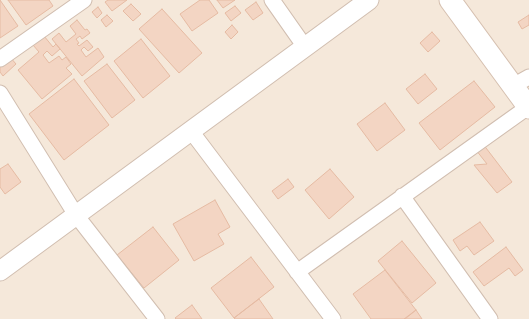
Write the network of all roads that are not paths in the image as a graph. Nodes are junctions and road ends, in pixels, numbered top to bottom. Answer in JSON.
{"nodes":[{"id":1,"x":84,"y":0,"type":"edge"},
{"id":2,"x":272,"y":0,"type":"edge"},
{"id":3,"x":369,"y":0,"type":"edge"},
{"id":4,"x":450,"y":0,"type":"edge"},
{"id":5,"x":305,"y":47,"type":"junction"},
{"id":6,"x":0,"y":59,"type":"edge"},
{"id":7,"x":521,"y":81,"type":"edge"},
{"id":8,"x":0,"y":93,"type":"edge"},
{"id":9,"x":529,"y":108,"type":"edge"},
{"id":10,"x":191,"y":131,"type":"junction"},
{"id":11,"x":402,"y":196,"type":"junction"},
{"id":12,"x":76,"y":215,"type":"junction"},
{"id":13,"x":0,"y":270,"type":"edge"},
{"id":14,"x":297,"y":272,"type":"junction"},
{"id":15,"x":157,"y":319,"type":"edge"},
{"id":16,"x":333,"y":319,"type":"edge"},
{"id":17,"x":490,"y":319,"type":"edge"}],
"edges":[{"from":1,"to":6,"type":"street"},
{"from":2,"to":5,"type":"street"},
{"from":3,"to":5,"type":"street"},
{"from":4,"to":7,"type":"main road"},
{"from":5,"to":10,"type":"street"},
{"from":7,"to":9,"type":"main road"},
{"from":8,"to":12,"type":"street"},
{"from":9,"to":11,"type":"street"},
{"from":10,"to":12,"type":"street"},
{"from":10,"to":14,"type":"street"},
{"from":11,"to":14,"type":"street"},
{"from":11,"to":17,"type":"street"},
{"from":12,"to":13,"type":"street"},
{"from":12,"to":15,"type":"street"},
{"from":14,"to":16,"type":"street"}]}
